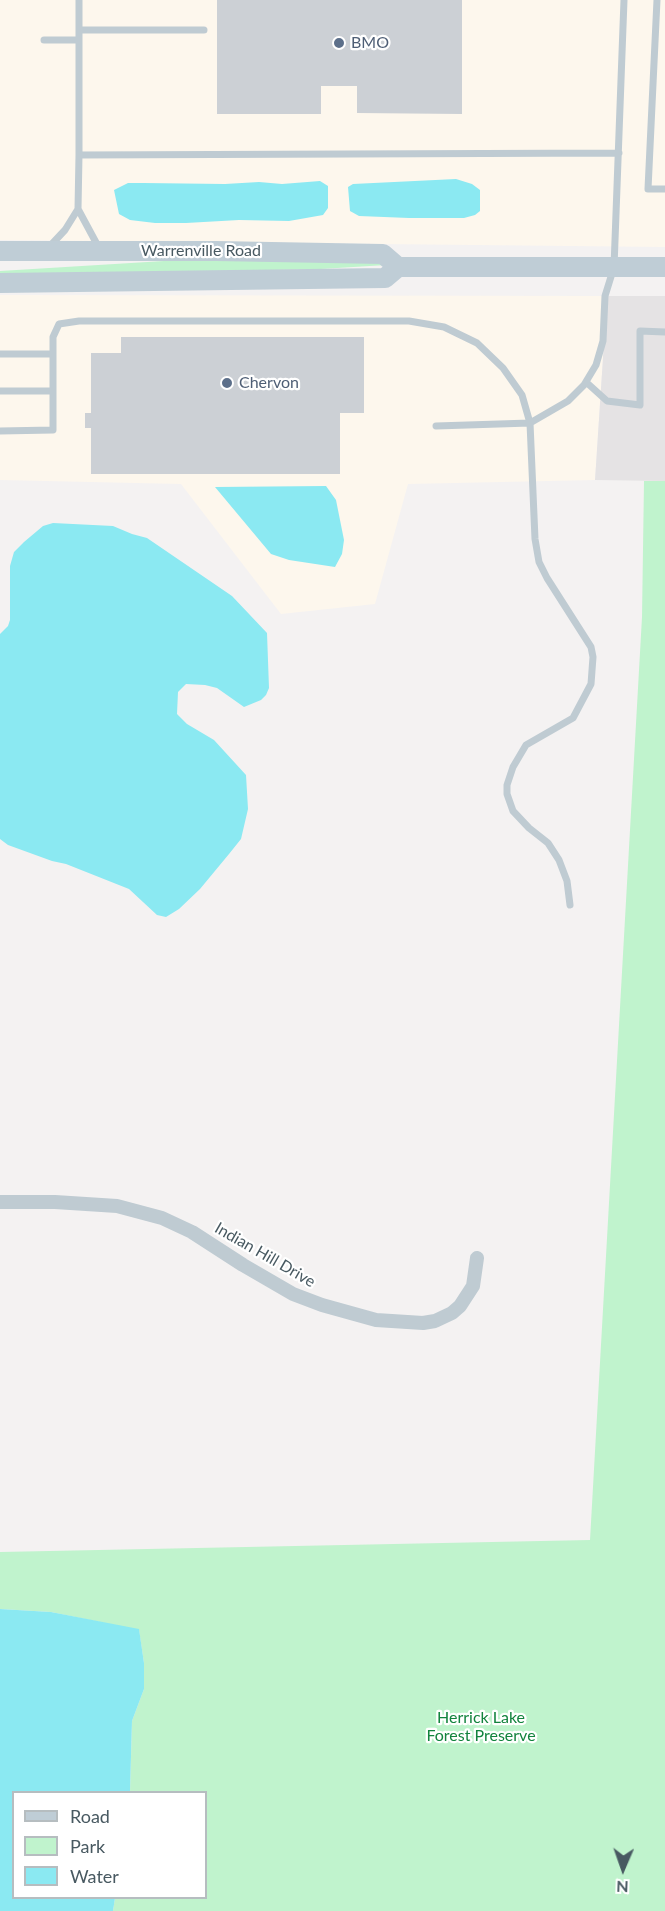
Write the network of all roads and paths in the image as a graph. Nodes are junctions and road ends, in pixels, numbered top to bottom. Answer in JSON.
{"nodes":[{"id":1,"x":79,"y":0,"type":"edge"},
{"id":2,"x":624,"y":0,"type":"edge"},
{"id":3,"x":657,"y":0,"type":"edge"},
{"id":4,"x":79,"y":30,"type":"junction"},
{"id":5,"x":204,"y":30,"type":"dead end"},
{"id":6,"x":44,"y":40,"type":"dead end"},
{"id":7,"x":79,"y":40,"type":"junction"},
{"id":8,"x":619,"y":153,"type":"junction"},
{"id":9,"x":79,"y":155,"type":"junction"},
{"id":10,"x":665,"y":189,"type":"edge"},
{"id":11,"x":78,"y":209,"type":"junction"},
{"id":12,"x":46,"y":250,"type":"junction"},
{"id":13,"x":0,"y":251,"type":"edge"},
{"id":14,"x":100,"y":251,"type":"junction"},
{"id":15,"x":398,"y":267,"type":"junction"},
{"id":16,"x":614,"y":267,"type":"junction"},
{"id":17,"x":665,"y":267,"type":"edge"},
{"id":18,"x":0,"y":284,"type":"edge"},
{"id":19,"x":665,"y":332,"type":"edge"},
{"id":20,"x":0,"y":354,"type":"edge"},
{"id":21,"x":53,"y":354,"type":"junction"},
{"id":22,"x":586,"y":382,"type":"junction"},
{"id":23,"x":0,"y":391,"type":"edge"},
{"id":24,"x":53,"y":391,"type":"junction"},
{"id":25,"x":530,"y":423,"type":"junction"},
{"id":26,"x":436,"y":426,"type":"dead end"},
{"id":27,"x":0,"y":430,"type":"edge"},
{"id":28,"x":570,"y":905,"type":"dead end"},
{"id":29,"x":0,"y":1202,"type":"edge"},
{"id":30,"x":477,"y":1258,"type":"dead end"}],
"edges":[{"from":1,"to":4,"type":"lane"},
{"from":2,"to":8,"type":"lane"},
{"from":3,"to":10,"type":"lane"},
{"from":4,"to":5,"type":"lane"},
{"from":4,"to":7,"type":"lane"},
{"from":6,"to":7,"type":"lane"},
{"from":7,"to":9,"type":"lane"},
{"from":8,"to":9,"type":"lane"},
{"from":8,"to":16,"type":"lane"},
{"from":9,"to":11,"type":"lane"},
{"from":11,"to":12,"type":"lane"},
{"from":11,"to":14,"type":"lane"},
{"from":12,"to":13,"type":"main road","name":"Warrenville Road"},
{"from":12,"to":14,"type":"main road","name":"Warrenville Road"},
{"from":14,"to":15,"type":"main road","name":"Warrenville Road"},
{"from":15,"to":16,"type":"main road","name":"Warrenville Road"},
{"from":15,"to":18,"type":"main road","name":"Warrenville Road"},
{"from":16,"to":17,"type":"main road","name":"Warrenville Road"},
{"from":16,"to":22,"type":"lane"},
{"from":19,"to":22,"type":"lane"},
{"from":20,"to":21,"type":"lane"},
{"from":21,"to":24,"type":"lane"},
{"from":21,"to":25,"type":"lane"},
{"from":22,"to":25,"type":"lane"},
{"from":23,"to":24,"type":"lane"},
{"from":24,"to":27,"type":"lane"},
{"from":25,"to":26,"type":"lane"},
{"from":25,"to":28,"type":"lane"},
{"from":29,"to":30,"type":"street","name":"Indian Hill Drive"}]}
